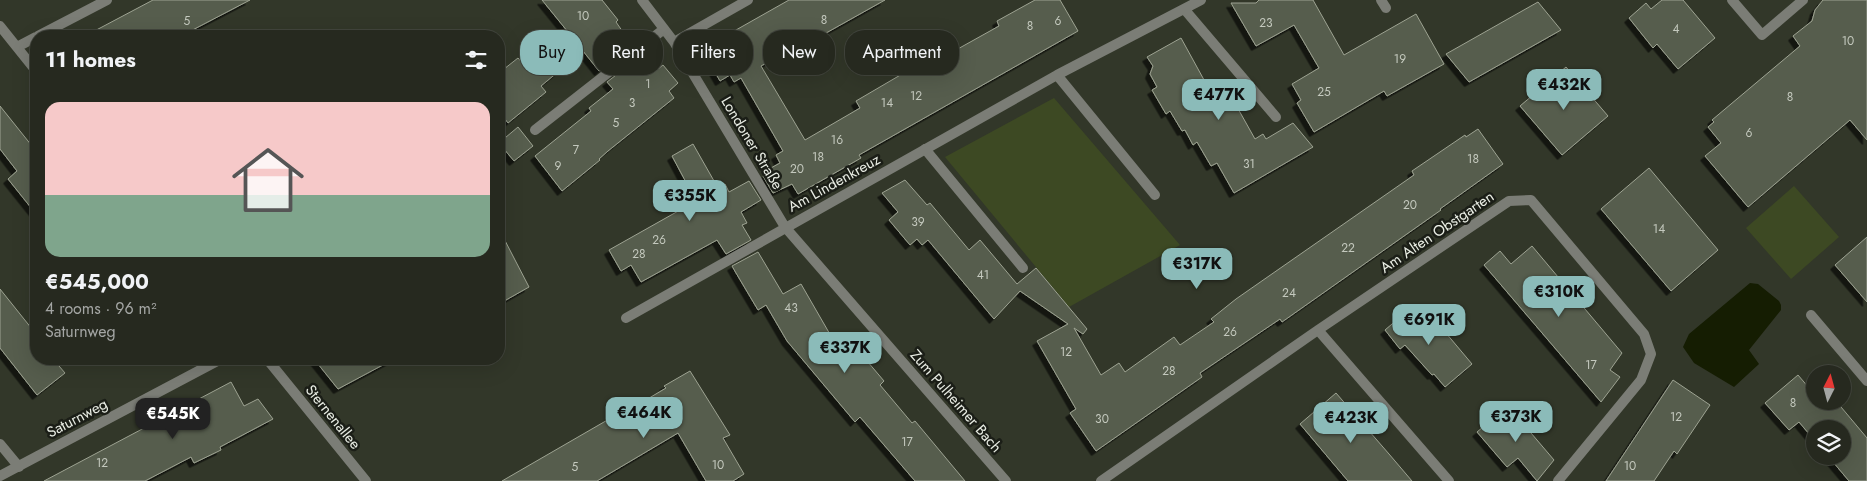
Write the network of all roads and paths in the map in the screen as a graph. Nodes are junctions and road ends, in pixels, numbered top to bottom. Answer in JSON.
{"nodes":[{"id":1,"x":107,"y":0,"type":"edge"},
{"id":2,"x":642,"y":0,"type":"edge"},
{"id":3,"x":748,"y":0,"type":"edge"},
{"id":4,"x":1201,"y":0,"type":"edge"},
{"id":5,"x":1732,"y":0,"type":"edge"},
{"id":6,"x":1803,"y":0,"type":"edge"},
{"id":7,"x":1185,"y":10,"type":"junction"},
{"id":8,"x":0,"y":26,"type":"edge"},
{"id":9,"x":50,"y":30,"type":"edge"},
{"id":10,"x":664,"y":30,"type":"junction"},
{"id":11,"x":695,"y":30,"type":"edge"},
{"id":12,"x":30,"y":40,"type":"edge"},
{"id":13,"x":673,"y":41,"type":"edge"},
{"id":14,"x":17,"y":47,"type":"junction"},
{"id":15,"x":30,"y":63,"type":"edge"},
{"id":16,"x":694,"y":75,"type":"edge"},
{"id":17,"x":1057,"y":75,"type":"junction"},
{"id":18,"x":1276,"y":117,"type":"dead end"},
{"id":19,"x":535,"y":130,"type":"dead end"},
{"id":20,"x":925,"y":150,"type":"junction"},
{"id":21,"x":1155,"y":195,"type":"dead end"},
{"id":22,"x":785,"y":227,"type":"junction"},
{"id":23,"x":1023,"y":268,"type":"dead end"},
{"id":24,"x":1811,"y":315,"type":"dead end"},
{"id":25,"x":626,"y":318,"type":"dead end"},
{"id":26,"x":1318,"y":330,"type":"junction"},
{"id":27,"x":210,"y":365,"type":"edge"},
{"id":28,"x":271,"y":365,"type":"edge"},
{"id":29,"x":1867,"y":381,"type":"edge"},
{"id":30,"x":0,"y":444,"type":"edge"},
{"id":31,"x":19,"y":467,"type":"junction"},
{"id":32,"x":0,"y":476,"type":"edge"},
{"id":33,"x":366,"y":481,"type":"edge"},
{"id":34,"x":1006,"y":481,"type":"edge"},
{"id":35,"x":1101,"y":481,"type":"edge"},
{"id":36,"x":1448,"y":481,"type":"edge"},
{"id":37,"x":1558,"y":481,"type":"edge"}],
"edges":[{"from":1,"to":9,"type":"street"},
{"from":2,"to":10,"type":"street","name":"Londoner Straße"},
{"from":3,"to":11,"type":"street"},
{"from":4,"to":7,"type":"street","name":"Am Lindenkreuz"},
{"from":5,"to":6,"type":"street"},
{"from":7,"to":17,"type":"street","name":"Am Lindenkreuz"},
{"from":7,"to":18,"type":"street"},
{"from":8,"to":14,"type":"street"},
{"from":10,"to":13,"type":"street","name":"Londoner Straße"},
{"from":10,"to":19,"type":"street"},
{"from":12,"to":14,"type":"street"},
{"from":14,"to":15,"type":"street"},
{"from":16,"to":22,"type":"street","name":"Londoner Straße"},
{"from":17,"to":20,"type":"street","name":"Am Lindenkreuz"},
{"from":17,"to":21,"type":"street"},
{"from":20,"to":22,"type":"street","name":"Am Lindenkreuz"},
{"from":20,"to":23,"type":"street"},
{"from":22,"to":25,"type":"street","name":"Am Lindenkreuz"},
{"from":22,"to":34,"type":"street","name":"Zum Pulheimer Bach"},
{"from":24,"to":29,"type":"street"},
{"from":26,"to":35,"type":"street","name":"Am Alten Obstgarten"},
{"from":26,"to":36,"type":"street"},
{"from":26,"to":37,"type":"street","name":"Am Alten Obstgarten"},
{"from":27,"to":31,"type":"street","name":"Saturnweg"},
{"from":28,"to":33,"type":"street","name":"Sternenallee"},
{"from":30,"to":31,"type":"street"},
{"from":31,"to":32,"type":"street","name":"Saturnweg"}]}
